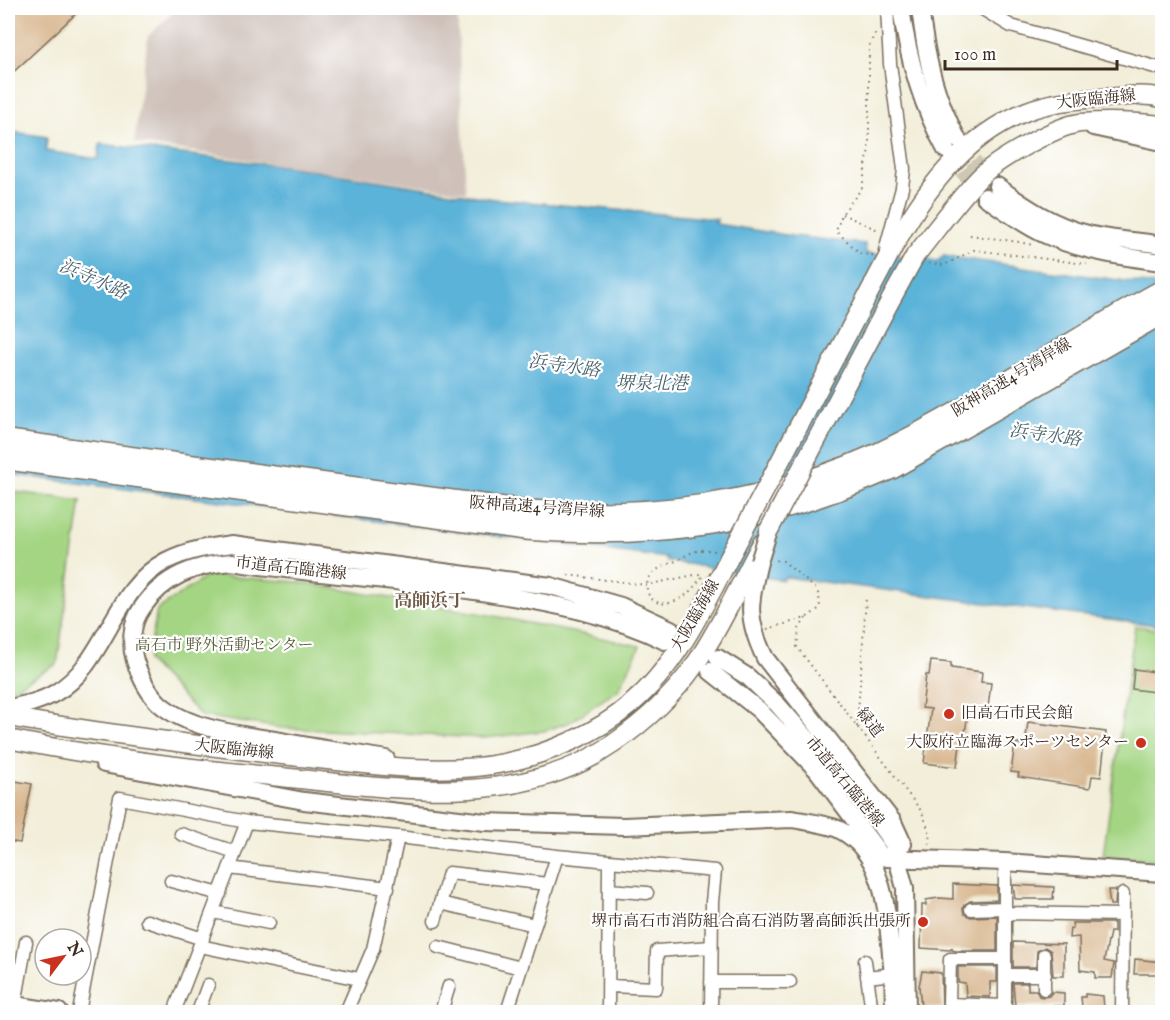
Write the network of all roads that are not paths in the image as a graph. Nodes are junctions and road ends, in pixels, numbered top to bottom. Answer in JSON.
{"nodes":[{"id":1,"x":887,"y":8,"type":"edge"},
{"id":2,"x":901,"y":8,"type":"edge"},
{"id":3,"x":920,"y":8,"type":"edge"},
{"id":4,"x":981,"y":8,"type":"edge"},
{"id":5,"x":1162,"y":69,"type":"edge"},
{"id":6,"x":1162,"y":98,"type":"edge"},
{"id":7,"x":1077,"y":123,"type":"junction"},
{"id":8,"x":1162,"y":125,"type":"edge"},
{"id":9,"x":1162,"y":142,"type":"edge"},
{"id":10,"x":1162,"y":245,"type":"edge"},
{"id":11,"x":887,"y":252,"type":"junction"},
{"id":12,"x":1162,"y":262,"type":"edge"},
{"id":13,"x":1162,"y":291,"type":"edge"},
{"id":14,"x":1162,"y":313,"type":"edge"},
{"id":15,"x":8,"y":441,"type":"edge"},
{"id":16,"x":8,"y":459,"type":"edge"},
{"id":17,"x":755,"y":562,"type":"junction"},
{"id":18,"x":714,"y":664,"type":"dead end"},
{"id":19,"x":8,"y":708,"type":"edge"},
{"id":20,"x":8,"y":717,"type":"edge"},
{"id":21,"x":8,"y":741,"type":"edge"},
{"id":22,"x":442,"y":768,"type":"junction"},
{"id":23,"x":247,"y":822,"type":"junction"},
{"id":24,"x":181,"y":834,"type":"dead end"},
{"id":25,"x":398,"y":837,"type":"junction"},
{"id":26,"x":235,"y":852,"type":"junction"},
{"id":27,"x":557,"y":856,"type":"junction"},
{"id":28,"x":895,"y":859,"type":"junction"},
{"id":29,"x":609,"y":861,"type":"junction"},
{"id":30,"x":1005,"y":862,"type":"junction"},
{"id":31,"x":229,"y":868,"type":"junction"},
{"id":32,"x":1162,"y":873,"type":"edge"},
{"id":33,"x":171,"y":881,"type":"dead end"},
{"id":34,"x":548,"y":884,"type":"junction"},
{"id":35,"x":388,"y":888,"type":"junction"},
{"id":36,"x":609,"y":891,"type":"junction"},
{"id":37,"x":647,"y":893,"type":"dead end"},
{"id":38,"x":219,"y":894,"type":"junction"},
{"id":39,"x":1123,"y":894,"type":"dead end"},
{"id":40,"x":440,"y":903,"type":"junction"},
{"id":41,"x":970,"y":909,"type":"dead end"},
{"id":42,"x":1005,"y":910,"type":"junction"},
{"id":43,"x":213,"y":912,"type":"junction"},
{"id":44,"x":1123,"y":915,"type":"junction"},
{"id":45,"x":147,"y":921,"type":"dead end"},
{"id":46,"x":435,"y":921,"type":"dead end"},
{"id":47,"x":269,"y":923,"type":"dead end"},
{"id":48,"x":535,"y":925,"type":"junction"},
{"id":49,"x":26,"y":942,"type":"dead end"},
{"id":50,"x":201,"y":942,"type":"junction"},
{"id":51,"x":438,"y":947,"type":"dead end"},
{"id":52,"x":711,"y":947,"type":"junction"},
{"id":53,"x":1044,"y":955,"type":"dead end"},
{"id":54,"x":1005,"y":959,"type":"junction"},
{"id":55,"x":865,"y":961,"type":"dead end"},
{"id":56,"x":521,"y":968,"type":"junction"},
{"id":57,"x":893,"y":974,"type":"junction"},
{"id":58,"x":1005,"y":975,"type":"junction"},
{"id":59,"x":1045,"y":975,"type":"junction"},
{"id":60,"x":867,"y":976,"type":"junction"},
{"id":61,"x":359,"y":979,"type":"junction"},
{"id":62,"x":711,"y":982,"type":"junction"},
{"id":63,"x":790,"y":982,"type":"dead end"},
{"id":64,"x":208,"y":985,"type":"dead end"},
{"id":65,"x":609,"y":986,"type":"junction"},
{"id":66,"x":449,"y":987,"type":"dead end"},
{"id":67,"x":1044,"y":989,"type":"dead end"},
{"id":68,"x":11,"y":1004,"type":"edge"},
{"id":69,"x":1005,"y":1009,"type":"edge"},
{"id":70,"x":59,"y":1012,"type":"edge"},
{"id":71,"x":79,"y":1012,"type":"edge"},
{"id":72,"x":174,"y":1012,"type":"edge"},
{"id":73,"x":198,"y":1012,"type":"edge"},
{"id":74,"x":346,"y":1012,"type":"edge"},
{"id":75,"x":441,"y":1012,"type":"edge"},
{"id":76,"x":507,"y":1012,"type":"edge"},
{"id":77,"x":608,"y":1012,"type":"edge"},
{"id":78,"x":711,"y":1012,"type":"edge"},
{"id":79,"x":872,"y":1012,"type":"edge"},
{"id":80,"x":894,"y":1012,"type":"edge"},
{"id":81,"x":907,"y":1012,"type":"edge"},
{"id":82,"x":1122,"y":1012,"type":"edge"}],
"edges":[{"from":1,"to":11,"type":"street"},
{"from":2,"to":3,"type":"street"},
{"from":4,"to":5,"type":"street"},
{"from":6,"to":11,"type":"main road","name":"大阪臨海線"},
{"from":7,"to":8,"type":"main road","name":"大阪臨海線"},
{"from":7,"to":9,"type":"street"},
{"from":7,"to":17,"type":"main road","name":"大阪臨海線","bridge":true},
{"from":10,"to":12,"type":"street"},
{"from":11,"to":22,"type":"main road","name":"大阪臨海線","bridge":true},
{"from":13,"to":15,"type":"highway","name":"阪神高速4号湾岸線","bridge":true},
{"from":14,"to":16,"type":"highway","name":"阪神高速4号湾岸線","bridge":true},
{"from":17,"to":21,"type":"main road","name":"大阪臨海線"},
{"from":17,"to":28,"type":"street"},
{"from":18,"to":28,"type":"street","name":"市道高石臨港線"},
{"from":19,"to":22,"type":"street","name":"市道高石臨港線"},
{"from":20,"to":22,"type":"main road","name":"大阪臨海線"},
{"from":21,"to":57,"type":"street"},
{"from":23,"to":25,"type":"street"},
{"from":23,"to":26,"type":"street"},
{"from":23,"to":71,"type":"street"},
{"from":24,"to":26,"type":"street"},
{"from":25,"to":27,"type":"street"},
{"from":25,"to":35,"type":"street"},
{"from":26,"to":31,"type":"street"},
{"from":27,"to":29,"type":"street"},
{"from":27,"to":34,"type":"street"},
{"from":28,"to":30,"type":"street"},
{"from":28,"to":57,"type":"street","name":"市道高石臨港線"},
{"from":28,"to":81,"type":"street"},
{"from":29,"to":36,"type":"street"},
{"from":29,"to":52,"type":"street"},
{"from":30,"to":32,"type":"street"},
{"from":30,"to":42,"type":"street"},
{"from":31,"to":35,"type":"street"},
{"from":31,"to":38,"type":"street"},
{"from":33,"to":38,"type":"street"},
{"from":34,"to":40,"type":"street"},
{"from":34,"to":48,"type":"street"},
{"from":35,"to":61,"type":"street"},
{"from":36,"to":37,"type":"street"},
{"from":36,"to":65,"type":"street"},
{"from":38,"to":43,"type":"street"},
{"from":39,"to":44,"type":"street"},
{"from":40,"to":46,"type":"street"},
{"from":40,"to":48,"type":"street"},
{"from":41,"to":42,"type":"street"},
{"from":42,"to":44,"type":"street"},
{"from":42,"to":54,"type":"street"},
{"from":43,"to":47,"type":"street"},
{"from":43,"to":50,"type":"street"},
{"from":44,"to":82,"type":"street"},
{"from":45,"to":50,"type":"street"},
{"from":48,"to":56,"type":"street"},
{"from":49,"to":68,"type":"street"},
{"from":50,"to":61,"type":"street"},
{"from":50,"to":72,"type":"street"},
{"from":51,"to":56,"type":"street"},
{"from":52,"to":62,"type":"street"},
{"from":52,"to":65,"type":"street"},
{"from":53,"to":59,"type":"street"},
{"from":54,"to":58,"type":"street"},
{"from":54,"to":69,"type":"street"},
{"from":55,"to":60,"type":"street"},
{"from":56,"to":76,"type":"street"},
{"from":57,"to":60,"type":"street"},
{"from":57,"to":80,"type":"street","name":"市道高石臨港線"},
{"from":58,"to":59,"type":"street"},
{"from":58,"to":69,"type":"street"},
{"from":59,"to":67,"type":"street"},
{"from":60,"to":79,"type":"street"},
{"from":61,"to":74,"type":"street"},
{"from":62,"to":63,"type":"street"},
{"from":62,"to":78,"type":"street"},
{"from":64,"to":73,"type":"street"},
{"from":65,"to":77,"type":"street"},
{"from":66,"to":75,"type":"street"},
{"from":68,"to":70,"type":"street"}]}
